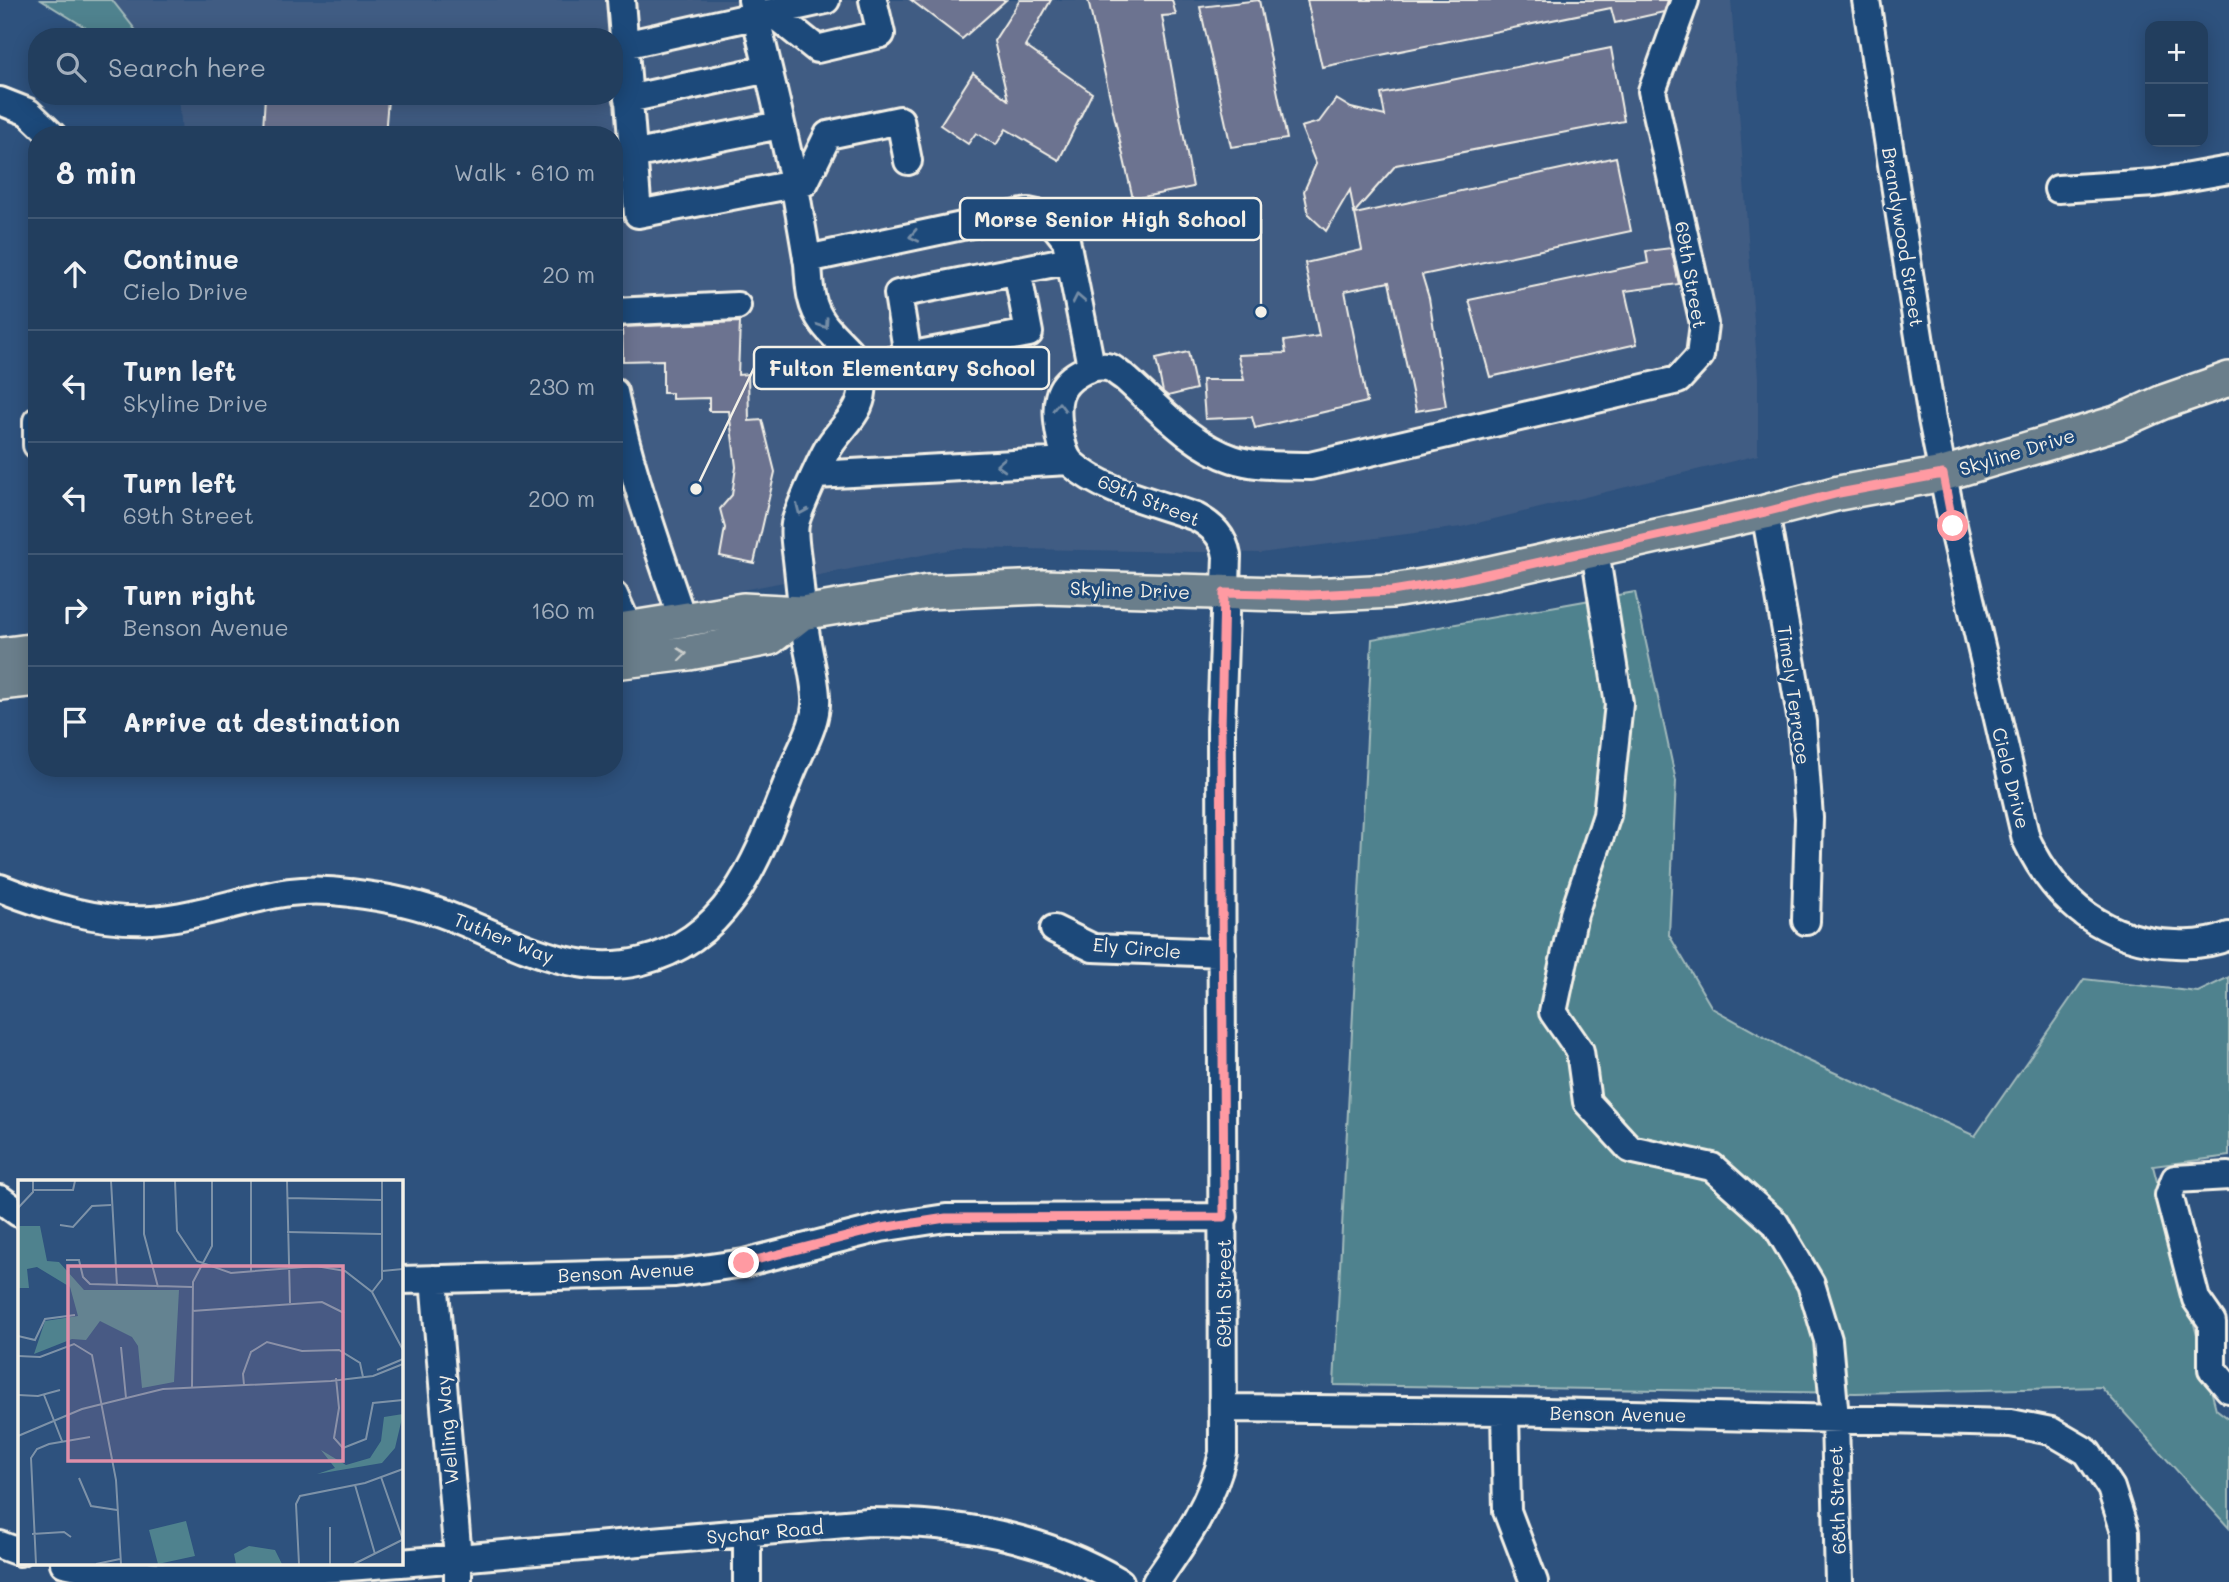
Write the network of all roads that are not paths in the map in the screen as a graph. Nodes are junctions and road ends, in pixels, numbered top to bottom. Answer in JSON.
{"nodes":[{"id":1,"x":621,"y":0,"type":"edge"},
{"id":2,"x":826,"y":0,"type":"edge"},
{"id":3,"x":873,"y":0,"type":"edge"},
{"id":4,"x":1685,"y":0,"type":"edge"},
{"id":5,"x":1866,"y":0,"type":"edge"},
{"id":6,"x":760,"y":10,"type":"edge"},
{"id":7,"x":623,"y":28,"type":"edge"},
{"id":8,"x":623,"y":30,"type":"edge"},
{"id":9,"x":624,"y":45,"type":"junction"},
{"id":10,"x":768,"y":69,"type":"junction"},
{"id":11,"x":628,"y":99,"type":"junction"},
{"id":12,"x":0,"y":101,"type":"edge"},
{"id":13,"x":780,"y":125,"type":"junction"},
{"id":14,"x":42,"y":126,"type":"edge"},
{"id":15,"x":632,"y":155,"type":"junction"},
{"id":16,"x":908,"y":161,"type":"dead end"},
{"id":17,"x":2229,"y":170,"type":"edge"},
{"id":18,"x":794,"y":184,"type":"junction"},
{"id":19,"x":2058,"y":189,"type":"dead end"},
{"id":20,"x":807,"y":259,"type":"junction"},
{"id":21,"x":1070,"y":260,"type":"junction"},
{"id":22,"x":1017,"y":270,"type":"junction"},
{"id":23,"x":737,"y":306,"type":"dead end"},
{"id":24,"x":623,"y":312,"type":"edge"},
{"id":25,"x":908,"y":356,"type":"junction"},
{"id":26,"x":1091,"y":366,"type":"junction"},
{"id":27,"x":862,"y":369,"type":"junction"},
{"id":28,"x":2229,"y":379,"type":"edge"},
{"id":29,"x":623,"y":429,"type":"edge"},
{"id":30,"x":1069,"y":461,"type":"junction"},
{"id":31,"x":1943,"y":474,"type":"junction"},
{"id":32,"x":817,"y":475,"type":"junction"},
{"id":33,"x":1765,"y":512,"type":"junction"},
{"id":34,"x":1595,"y":551,"type":"junction"},
{"id":35,"x":1224,"y":593,"type":"junction"},
{"id":36,"x":802,"y":613,"type":"junction"},
{"id":37,"x":683,"y":621,"type":"junction"},
{"id":38,"x":623,"y":630,"type":"edge"},
{"id":39,"x":28,"y":651,"type":"edge"},
{"id":40,"x":0,"y":655,"type":"edge"},
{"id":41,"x":623,"y":661,"type":"edge"},
{"id":42,"x":28,"y":680,"type":"edge"},
{"id":43,"x":0,"y":683,"type":"edge"},
{"id":44,"x":0,"y":888,"type":"edge"},
{"id":45,"x":1806,"y":921,"type":"dead end"},
{"id":46,"x":1054,"y":929,"type":"dead end"},
{"id":47,"x":2229,"y":936,"type":"edge"},
{"id":48,"x":1222,"y":953,"type":"junction"},
{"id":49,"x":2229,"y":1176,"type":"edge"},
{"id":50,"x":0,"y":1199,"type":"edge"},
{"id":51,"x":18,"y":1212,"type":"edge"},
{"id":52,"x":1224,"y":1217,"type":"junction"},
{"id":53,"x":434,"y":1279,"type":"junction"},
{"id":54,"x":402,"y":1280,"type":"edge"},
{"id":55,"x":2229,"y":1389,"type":"edge"},
{"id":56,"x":1224,"y":1408,"type":"junction"},
{"id":57,"x":1506,"y":1411,"type":"junction"},
{"id":58,"x":1835,"y":1418,"type":"junction"},
{"id":59,"x":747,"y":1534,"type":"junction"},
{"id":60,"x":0,"y":1545,"type":"edge"},
{"id":61,"x":18,"y":1552,"type":"edge"},
{"id":62,"x":402,"y":1563,"type":"edge"},
{"id":63,"x":69,"y":1564,"type":"edge"},
{"id":64,"x":387,"y":1564,"type":"edge"},
{"id":65,"x":458,"y":1570,"type":"edge"},
{"id":66,"x":747,"y":1582,"type":"edge"},
{"id":67,"x":1120,"y":1582,"type":"edge"},
{"id":68,"x":1156,"y":1582,"type":"edge"},
{"id":69,"x":1534,"y":1582,"type":"edge"},
{"id":70,"x":1839,"y":1582,"type":"edge"},
{"id":71,"x":2126,"y":1582,"type":"edge"}],
"edges":[{"from":1,"to":7,"type":"street"},
{"from":2,"to":6,"type":"street"},
{"from":3,"to":6,"type":"street"},
{"from":4,"to":26,"type":"street","name":"69th Street"},
{"from":5,"to":31,"type":"street","name":"Brandywood Street"},
{"from":6,"to":9,"type":"street"},
{"from":6,"to":10,"type":"street"},
{"from":8,"to":9,"type":"street"},
{"from":9,"to":11,"type":"street"},
{"from":10,"to":11,"type":"street"},
{"from":10,"to":13,"type":"street"},
{"from":11,"to":15,"type":"street"},
{"from":12,"to":14,"type":"street"},
{"from":13,"to":15,"type":"street"},
{"from":13,"to":18,"type":"street"},
{"from":15,"to":18,"type":"street"},
{"from":16,"to":18,"type":"street"},
{"from":17,"to":19,"type":"street"},
{"from":18,"to":20,"type":"street"},
{"from":21,"to":20,"type":"street","one_way":true},
{"from":20,"to":27,"type":"street","one_way":true},
{"from":21,"to":22,"type":"street"},
{"from":26,"to":21,"type":"street","one_way":true},
{"from":22,"to":25,"type":"street"},
{"from":22,"to":25,"type":"street"},
{"from":23,"to":24,"type":"street"},
{"from":25,"to":27,"type":"street"},
{"from":30,"to":26,"type":"street","one_way":true},
{"from":27,"to":32,"type":"street","name":"Tuther Way"},
{"from":28,"to":31,"type":"main road","name":"Skyline Drive"},
{"from":29,"to":37,"type":"street"},
{"from":30,"to":32,"type":"street","one_way":true},
{"from":30,"to":35,"type":"street","name":"69th Street"},
{"from":31,"to":33,"type":"main road","name":"Skyline Drive"},
{"from":31,"to":47,"type":"street","name":"Cielo Drive"},
{"from":32,"to":36,"type":"street","name":"Tuther Way","one_way":true},
{"from":33,"to":34,"type":"main road","name":"Skyline Drive"},
{"from":33,"to":45,"type":"street","name":"Timely Terrace"},
{"from":34,"to":35,"type":"main road","name":"Skyline Drive"},
{"from":34,"to":58,"type":"street","name":"68th Street"},
{"from":35,"to":36,"type":"main road","name":"Skyline Drive"},
{"from":35,"to":48,"type":"street","name":"69th Street"},
{"from":36,"to":37,"type":"main road","name":"Skyline Drive"},
{"from":41,"to":36,"type":"main road","name":"Skyline Drive","one_way":true},
{"from":36,"to":44,"type":"street","name":"Tuther Way"},
{"from":37,"to":38,"type":"main road","name":"Skyline Drive"},
{"from":39,"to":40,"type":"main road"},
{"from":42,"to":43,"type":"main road"},
{"from":46,"to":48,"type":"street","name":"Ely Circle"},
{"from":48,"to":52,"type":"street","name":"69th Street"},
{"from":49,"to":55,"type":"street"},
{"from":50,"to":51,"type":"street"},
{"from":52,"to":53,"type":"street","name":"Benson Avenue"},
{"from":52,"to":56,"type":"street","name":"69th Street"},
{"from":53,"to":54,"type":"street","name":"Benson Avenue"},
{"from":53,"to":65,"type":"street","name":"Welling Way"},
{"from":56,"to":57,"type":"street","name":"Benson Avenue"},
{"from":56,"to":68,"type":"street","name":"69th Street"},
{"from":57,"to":58,"type":"street","name":"Benson Avenue"},
{"from":57,"to":69,"type":"street"},
{"from":58,"to":70,"type":"street","name":"68th Street"},
{"from":58,"to":71,"type":"street","name":"Benson Avenue"},
{"from":59,"to":65,"type":"street","name":"Sychar Road"},
{"from":59,"to":66,"type":"street"},
{"from":59,"to":67,"type":"street","name":"Sychar Road"},
{"from":60,"to":61,"type":"street"},
{"from":62,"to":65,"type":"street","name":"Sychar Road"},
{"from":63,"to":64,"type":"street","name":"Sychar Road"}]}
